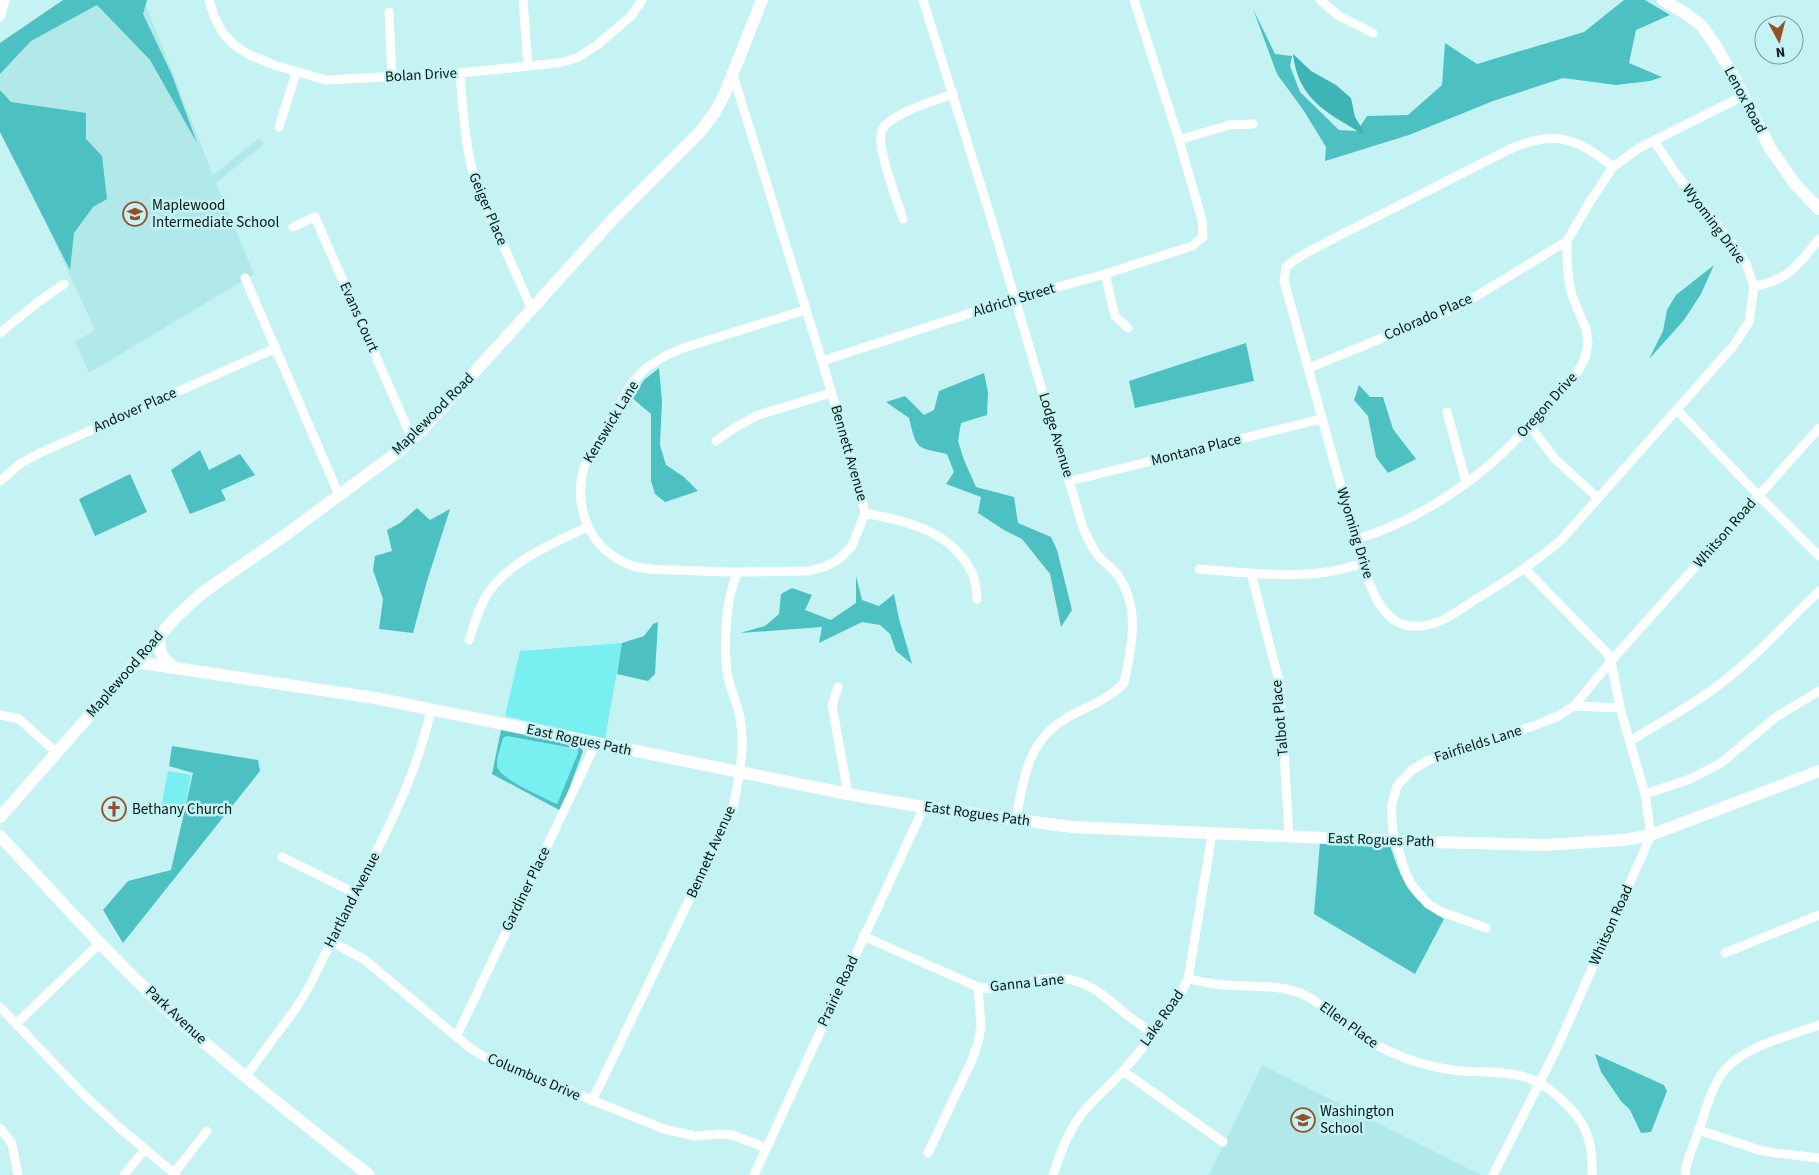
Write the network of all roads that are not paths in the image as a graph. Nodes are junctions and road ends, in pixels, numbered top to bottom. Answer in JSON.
{"nodes":[{"id":1,"x":5,"y":0,"type":"edge"},
{"id":2,"x":210,"y":0,"type":"edge"},
{"id":3,"x":523,"y":0,"type":"edge"},
{"id":4,"x":642,"y":0,"type":"edge"},
{"id":5,"x":762,"y":0,"type":"edge"},
{"id":6,"x":923,"y":0,"type":"edge"},
{"id":7,"x":1134,"y":0,"type":"edge"},
{"id":8,"x":1320,"y":0,"type":"edge"},
{"id":9,"x":1663,"y":0,"type":"edge"},
{"id":10,"x":389,"y":12,"type":"dead end"},
{"id":11,"x":0,"y":17,"type":"edge"},
{"id":12,"x":1373,"y":33,"type":"dead end"},
{"id":13,"x":528,"y":66,"type":"junction"},
{"id":14,"x":296,"y":73,"type":"junction"},
{"id":15,"x":460,"y":73,"type":"junction"},
{"id":16,"x":733,"y":75,"type":"junction"},
{"id":17,"x":392,"y":76,"type":"junction"},
{"id":18,"x":952,"y":94,"type":"junction"},
{"id":19,"x":1742,"y":96,"type":"junction"},
{"id":20,"x":1253,"y":124,"type":"dead end"},
{"id":21,"x":279,"y":126,"type":"dead end"},
{"id":22,"x":1179,"y":140,"type":"junction"},
{"id":23,"x":1654,"y":141,"type":"junction"},
{"id":24,"x":1613,"y":167,"type":"junction"},
{"id":25,"x":1819,"y":208,"type":"edge"},
{"id":26,"x":903,"y":219,"type":"dead end"},
{"id":27,"x":293,"y":227,"type":"dead end"},
{"id":28,"x":1819,"y":239,"type":"edge"},
{"id":29,"x":1568,"y":241,"type":"junction"},
{"id":30,"x":1105,"y":274,"type":"junction"},
{"id":31,"x":245,"y":278,"type":"dead end"},
{"id":32,"x":64,"y":284,"type":"dead end"},
{"id":33,"x":1754,"y":286,"type":"junction"},
{"id":34,"x":1014,"y":299,"type":"junction"},
{"id":35,"x":532,"y":310,"type":"junction"},
{"id":36,"x":805,"y":310,"type":"junction"},
{"id":37,"x":1128,"y":328,"type":"dead end"},
{"id":38,"x":0,"y":333,"type":"edge"},
{"id":39,"x":276,"y":348,"type":"junction"},
{"id":40,"x":822,"y":361,"type":"junction"},
{"id":41,"x":1308,"y":368,"type":"junction"},
{"id":42,"x":831,"y":393,"type":"junction"},
{"id":43,"x":1677,"y":410,"type":"junction"},
{"id":44,"x":1447,"y":412,"type":"dead end"},
{"id":45,"x":1321,"y":418,"type":"junction"},
{"id":46,"x":1529,"y":425,"type":"junction"},
{"id":47,"x":1819,"y":428,"type":"edge"},
{"id":48,"x":412,"y":439,"type":"junction"},
{"id":49,"x":716,"y":441,"type":"dead end"},
{"id":50,"x":1070,"y":480,"type":"junction"},
{"id":51,"x":0,"y":481,"type":"edge"},
{"id":52,"x":1466,"y":482,"type":"junction"},
{"id":53,"x":339,"y":495,"type":"junction"},
{"id":54,"x":1758,"y":495,"type":"junction"},
{"id":55,"x":1598,"y":498,"type":"junction"},
{"id":56,"x":865,"y":513,"type":"junction"},
{"id":57,"x":587,"y":527,"type":"junction"},
{"id":58,"x":1356,"y":539,"type":"junction"},
{"id":59,"x":1819,"y":556,"type":"edge"},
{"id":60,"x":1362,"y":563,"type":"junction"},
{"id":61,"x":1199,"y":569,"type":"dead end"},
{"id":62,"x":1525,"y":569,"type":"junction"},
{"id":63,"x":738,"y":572,"type":"junction"},
{"id":64,"x":1251,"y":573,"type":"junction"},
{"id":65,"x":1819,"y":591,"type":"edge"},
{"id":66,"x":977,"y":599,"type":"dead end"},
{"id":67,"x":164,"y":629,"type":"junction"},
{"id":68,"x":469,"y":640,"type":"dead end"},
{"id":69,"x":1611,"y":661,"type":"junction"},
{"id":70,"x":135,"y":662,"type":"junction"},
{"id":71,"x":175,"y":668,"type":"junction"},
{"id":72,"x":838,"y":687,"type":"dead end"},
{"id":73,"x":1819,"y":691,"type":"edge"},
{"id":74,"x":1574,"y":706,"type":"junction"},
{"id":75,"x":1620,"y":708,"type":"junction"},
{"id":76,"x":431,"y":710,"type":"junction"},
{"id":77,"x":0,"y":716,"type":"edge"},
{"id":78,"x":1630,"y":741,"type":"junction"},
{"id":79,"x":596,"y":743,"type":"junction"},
{"id":80,"x":56,"y":752,"type":"junction"},
{"id":81,"x":1819,"y":771,"type":"edge"},
{"id":82,"x":739,"y":772,"type":"junction"},
{"id":83,"x":848,"y":794,"type":"junction"},
{"id":84,"x":1645,"y":794,"type":"junction"},
{"id":85,"x":924,"y":807,"type":"junction"},
{"id":86,"x":0,"y":817,"type":"edge"},
{"id":87,"x":1016,"y":820,"type":"junction"},
{"id":88,"x":1212,"y":834,"type":"junction"},
{"id":89,"x":1651,"y":835,"type":"junction"},
{"id":90,"x":0,"y":836,"type":"edge"},
{"id":91,"x":1289,"y":836,"type":"junction"},
{"id":92,"x":1395,"y":841,"type":"junction"},
{"id":93,"x":282,"y":857,"type":"dead end"},
{"id":94,"x":355,"y":893,"type":"junction"},
{"id":95,"x":1819,"y":915,"type":"edge"},
{"id":96,"x":1486,"y":928,"type":"dead end"},
{"id":97,"x":863,"y":936,"type":"junction"},
{"id":98,"x":331,"y":941,"type":"junction"},
{"id":99,"x":100,"y":943,"type":"junction"},
{"id":100,"x":1725,"y":953,"type":"dead end"},
{"id":101,"x":1188,"y":978,"type":"junction"},
{"id":102,"x":978,"y":987,"type":"junction"},
{"id":103,"x":0,"y":1007,"type":"edge"},
{"id":104,"x":16,"y":1024,"type":"junction"},
{"id":105,"x":1819,"y":1025,"type":"edge"},
{"id":106,"x":1153,"y":1034,"type":"junction"},
{"id":107,"x":457,"y":1035,"type":"junction"},
{"id":108,"x":1123,"y":1071,"type":"junction"},
{"id":109,"x":245,"y":1077,"type":"junction"},
{"id":110,"x":1538,"y":1083,"type":"junction"},
{"id":111,"x":592,"y":1101,"type":"junction"},
{"id":112,"x":0,"y":1128,"type":"edge"},
{"id":113,"x":1699,"y":1130,"type":"junction"},
{"id":114,"x":207,"y":1131,"type":"dead end"},
{"id":115,"x":1223,"y":1142,"type":"dead end"},
{"id":116,"x":766,"y":1148,"type":"junction"},
{"id":117,"x":145,"y":1149,"type":"junction"},
{"id":118,"x":928,"y":1153,"type":"dead end"},
{"id":119,"x":1819,"y":1158,"type":"edge"},
{"id":120,"x":175,"y":1174,"type":"edge"},
{"id":121,"x":18,"y":1175,"type":"edge"},
{"id":122,"x":124,"y":1175,"type":"edge"},
{"id":123,"x":369,"y":1175,"type":"edge"},
{"id":124,"x":754,"y":1175,"type":"edge"},
{"id":125,"x":1052,"y":1175,"type":"edge"},
{"id":126,"x":1493,"y":1175,"type":"edge"},
{"id":127,"x":1592,"y":1175,"type":"edge"},
{"id":128,"x":1685,"y":1175,"type":"edge"}],
"edges":[{"from":1,"to":11,"type":"street"},
{"from":2,"to":14,"type":"street","name":"Bolan Drive"},
{"from":3,"to":13,"type":"street"},
{"from":4,"to":13,"type":"street","name":"Bolan Drive"},
{"from":5,"to":16,"type":"street","name":"Maplewood Road"},
{"from":6,"to":18,"type":"street","name":"Lodge Avenue"},
{"from":7,"to":22,"type":"street"},
{"from":8,"to":12,"type":"street"},
{"from":9,"to":19,"type":"street","name":"Lenox Road"},
{"from":10,"to":17,"type":"street"},
{"from":13,"to":15,"type":"street","name":"Bolan Drive"},
{"from":14,"to":17,"type":"street","name":"Bolan Drive"},
{"from":14,"to":21,"type":"street"},
{"from":15,"to":17,"type":"street","name":"Bolan Drive"},
{"from":15,"to":35,"type":"street","name":"Geiger Place"},
{"from":16,"to":35,"type":"street","name":"Maplewood Road"},
{"from":16,"to":36,"type":"street","name":"Bennett Avenue"},
{"from":18,"to":26,"type":"street"},
{"from":18,"to":34,"type":"street","name":"Lodge Avenue"},
{"from":19,"to":23,"type":"street","name":"Oregon Drive"},
{"from":19,"to":25,"type":"street","name":"Lenox Road"},
{"from":20,"to":22,"type":"street"},
{"from":22,"to":30,"type":"street","name":"Aldrich Street"},
{"from":23,"to":24,"type":"street","name":"Oregon Drive"},
{"from":23,"to":33,"type":"street","name":"Wyoming Drive"},
{"from":24,"to":29,"type":"street","name":"Oregon Drive"},
{"from":24,"to":41,"type":"street","name":"Wyoming Drive"},
{"from":27,"to":48,"type":"street","name":"Evans Court"},
{"from":28,"to":33,"type":"street"},
{"from":29,"to":41,"type":"street","name":"Colorado Place"},
{"from":29,"to":46,"type":"street","name":"Oregon Drive"},
{"from":30,"to":34,"type":"street","name":"Aldrich Street"},
{"from":30,"to":37,"type":"street"},
{"from":31,"to":39,"type":"street"},
{"from":32,"to":38,"type":"street"},
{"from":33,"to":43,"type":"street","name":"Wyoming Drive"},
{"from":34,"to":40,"type":"street","name":"Aldrich Street"},
{"from":34,"to":50,"type":"street","name":"Lodge Avenue"},
{"from":35,"to":48,"type":"street","name":"Maplewood Road"},
{"from":36,"to":40,"type":"street","name":"Bennett Avenue"},
{"from":36,"to":57,"type":"street","name":"Kenswick Lane"},
{"from":39,"to":51,"type":"street","name":"Andover Place"},
{"from":39,"to":53,"type":"street"},
{"from":40,"to":42,"type":"street","name":"Bennett Avenue"},
{"from":41,"to":45,"type":"street","name":"Wyoming Drive"},
{"from":42,"to":49,"type":"street"},
{"from":42,"to":56,"type":"street","name":"Bennett Avenue"},
{"from":43,"to":54,"type":"street"},
{"from":43,"to":55,"type":"street","name":"Wyoming Drive"},
{"from":44,"to":52,"type":"street"},
{"from":45,"to":50,"type":"street","name":"Montana Place"},
{"from":45,"to":58,"type":"street","name":"Wyoming Drive"},
{"from":46,"to":52,"type":"street","name":"Oregon Drive"},
{"from":46,"to":55,"type":"street"},
{"from":47,"to":54,"type":"street","name":"Whitson Road"},
{"from":48,"to":53,"type":"street","name":"Maplewood Road"},
{"from":50,"to":87,"type":"street","name":"Lodge Avenue"},
{"from":52,"to":58,"type":"street","name":"Oregon Drive"},
{"from":53,"to":67,"type":"street","name":"Maplewood Road"},
{"from":54,"to":59,"type":"street"},
{"from":54,"to":69,"type":"street","name":"Whitson Road"},
{"from":55,"to":62,"type":"street","name":"Wyoming Drive"},
{"from":56,"to":63,"type":"street","name":"Bennett Avenue"},
{"from":56,"to":66,"type":"street"},
{"from":57,"to":63,"type":"street"},
{"from":57,"to":68,"type":"street"},
{"from":58,"to":60,"type":"street","name":"Wyoming Drive"},
{"from":60,"to":62,"type":"street","name":"Wyoming Drive"},
{"from":60,"to":64,"type":"street"},
{"from":61,"to":64,"type":"street"},
{"from":62,"to":69,"type":"street"},
{"from":63,"to":82,"type":"street","name":"Bennett Avenue"},
{"from":64,"to":91,"type":"street","name":"Talbot Place"},
{"from":65,"to":78,"type":"street"},
{"from":67,"to":70,"type":"street","name":"Maplewood Road"},
{"from":67,"to":71,"type":"street"},
{"from":69,"to":74,"type":"street","name":"Whitson Road"},
{"from":69,"to":75,"type":"street"},
{"from":70,"to":71,"type":"street","name":"East Rogues Path"},
{"from":70,"to":80,"type":"street","name":"Maplewood Road"},
{"from":71,"to":76,"type":"street","name":"East Rogues Path"},
{"from":72,"to":83,"type":"street"},
{"from":73,"to":84,"type":"street"},
{"from":74,"to":75,"type":"street"},
{"from":74,"to":92,"type":"street","name":"Fairfields Lane"},
{"from":75,"to":78,"type":"street"},
{"from":76,"to":79,"type":"street","name":"East Rogues Path"},
{"from":76,"to":94,"type":"street","name":"Hartland Avenue"},
{"from":77,"to":80,"type":"street"},
{"from":78,"to":84,"type":"street"},
{"from":79,"to":82,"type":"street","name":"East Rogues Path"},
{"from":79,"to":107,"type":"street","name":"Gardiner Place"},
{"from":80,"to":86,"type":"street","name":"Maplewood Road"},
{"from":81,"to":89,"type":"street","name":"East Rogues Path"},
{"from":82,"to":83,"type":"street","name":"East Rogues Path"},
{"from":82,"to":111,"type":"street","name":"Bennett Avenue"},
{"from":83,"to":85,"type":"street","name":"East Rogues Path"},
{"from":84,"to":89,"type":"street"},
{"from":85,"to":87,"type":"street","name":"East Rogues Path"},
{"from":85,"to":97,"type":"street","name":"Prairie Road"},
{"from":87,"to":88,"type":"street","name":"East Rogues Path"},
{"from":88,"to":91,"type":"street","name":"East Rogues Path"},
{"from":88,"to":101,"type":"street","name":"Lake Road"},
{"from":89,"to":92,"type":"street","name":"East Rogues Path"},
{"from":89,"to":110,"type":"street","name":"Whitson Road"},
{"from":90,"to":99,"type":"street","name":"Park Avenue"},
{"from":91,"to":92,"type":"street","name":"East Rogues Path"},
{"from":92,"to":96,"type":"street","name":"Fairfields Lane"},
{"from":93,"to":94,"type":"street"},
{"from":94,"to":98,"type":"street","name":"Hartland Avenue"},
{"from":95,"to":100,"type":"street"},
{"from":97,"to":102,"type":"street","name":"Ganna Lane"},
{"from":97,"to":116,"type":"street","name":"Prairie Road"},
{"from":98,"to":107,"type":"street","name":"Columbus Drive"},
{"from":98,"to":109,"type":"street","name":"Hartland Avenue"},
{"from":99,"to":104,"type":"street"},
{"from":99,"to":109,"type":"street","name":"Park Avenue"},
{"from":101,"to":106,"type":"street","name":"Lake Road"},
{"from":101,"to":110,"type":"street","name":"Ellen Place"},
{"from":102,"to":106,"type":"street","name":"Ganna Lane"},
{"from":102,"to":118,"type":"street"},
{"from":103,"to":104,"type":"street"},
{"from":104,"to":117,"type":"street"},
{"from":105,"to":113,"type":"street"},
{"from":106,"to":108,"type":"street","name":"Lake Road"},
{"from":107,"to":111,"type":"street","name":"Columbus Drive"},
{"from":108,"to":115,"type":"street"},
{"from":108,"to":125,"type":"street","name":"Lake Road"},
{"from":109,"to":123,"type":"street","name":"Park Avenue"},
{"from":110,"to":126,"type":"street","name":"Whitson Road"},
{"from":110,"to":127,"type":"street","name":"Ellen Place"},
{"from":111,"to":116,"type":"street","name":"Columbus Drive"},
{"from":112,"to":121,"type":"street"},
{"from":113,"to":119,"type":"street"},
{"from":113,"to":128,"type":"street"},
{"from":114,"to":120,"type":"street"},
{"from":116,"to":124,"type":"street","name":"Prairie Road"},
{"from":117,"to":120,"type":"street"},
{"from":117,"to":122,"type":"street"}]}
